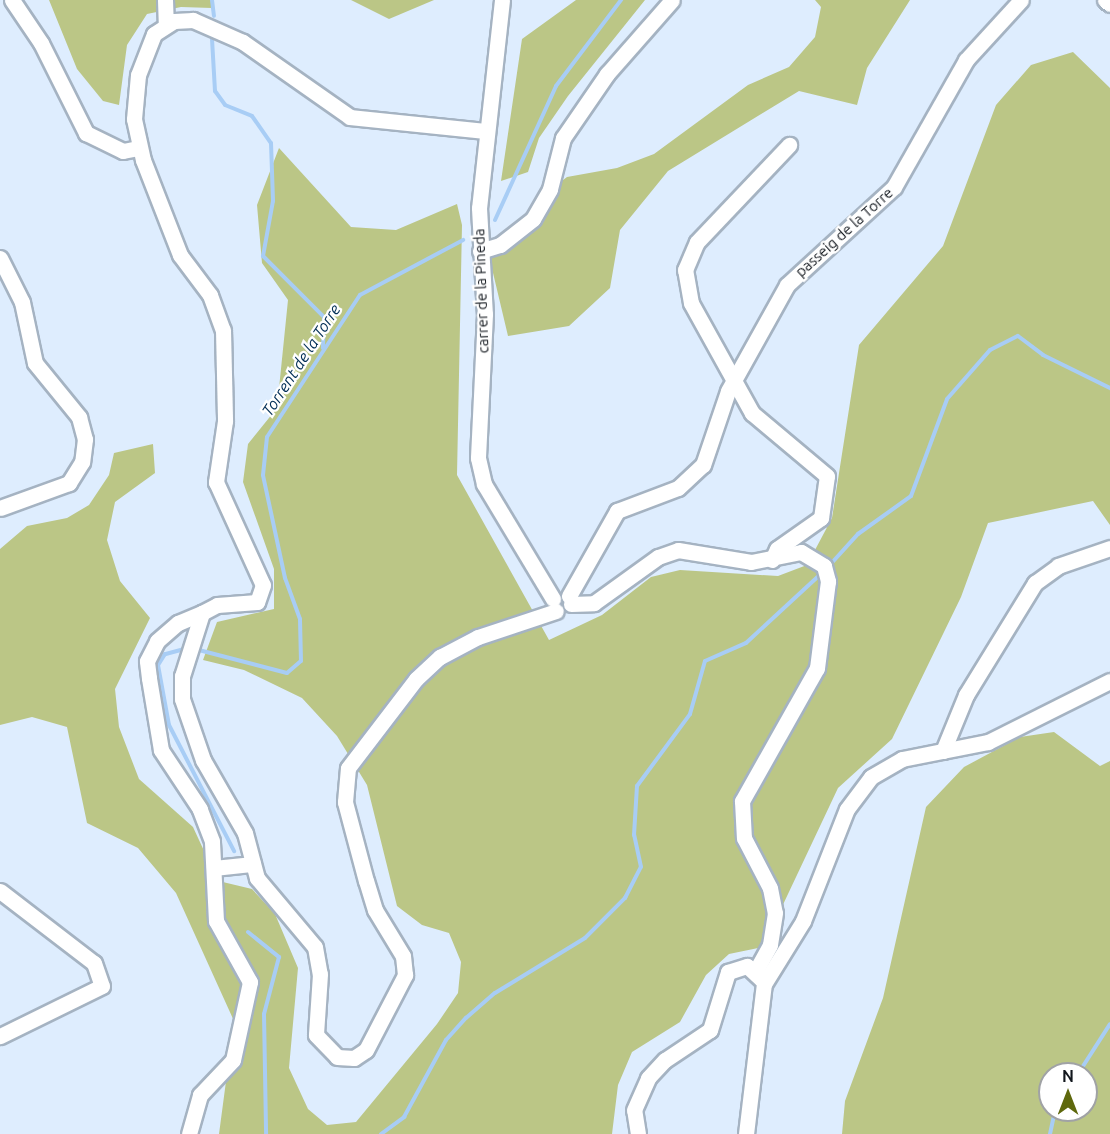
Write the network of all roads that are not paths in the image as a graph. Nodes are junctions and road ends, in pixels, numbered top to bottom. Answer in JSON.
{"nodes":[{"id":1,"x":12,"y":0,"type":"edge"},
{"id":2,"x":165,"y":0,"type":"edge"},
{"id":3,"x":502,"y":0,"type":"edge"},
{"id":4,"x":672,"y":0,"type":"edge"},
{"id":5,"x":1021,"y":0,"type":"edge"},
{"id":6,"x":1105,"y":0,"type":"edge"},
{"id":7,"x":1110,"y":4,"type":"edge"},
{"id":8,"x":166,"y":25,"type":"junction"},
{"id":9,"x":485,"y":131,"type":"junction"},
{"id":10,"x":789,"y":145,"type":"dead end"},
{"id":11,"x":139,"y":148,"type":"junction"},
{"id":12,"x":480,"y":251,"type":"junction"},
{"id":13,"x":0,"y":258,"type":"edge"},
{"id":14,"x":734,"y":377,"type":"junction"},
{"id":15,"x":0,"y":508,"type":"edge"},
{"id":16,"x":1110,"y":548,"type":"edge"},
{"id":17,"x":772,"y":560,"type":"junction"},
{"id":18,"x":570,"y":600,"type":"junction"},
{"id":19,"x":554,"y":605,"type":"junction"},
{"id":20,"x":202,"y":613,"type":"junction"},
{"id":21,"x":1110,"y":681,"type":"edge"},
{"id":22,"x":943,"y":751,"type":"junction"},
{"id":23,"x":253,"y":864,"type":"junction"},
{"id":24,"x":214,"y":868,"type":"junction"},
{"id":25,"x":0,"y":891,"type":"edge"},
{"id":26,"x":756,"y":970,"type":"junction"},
{"id":27,"x":764,"y":984,"type":"junction"},
{"id":28,"x":0,"y":1036,"type":"edge"},
{"id":29,"x":189,"y":1134,"type":"edge"},
{"id":30,"x":638,"y":1134,"type":"edge"},
{"id":31,"x":746,"y":1134,"type":"edge"}],
"edges":[{"from":1,"to":11,"type":"street"},
{"from":2,"to":8,"type":"street"},
{"from":3,"to":9,"type":"street","name":"carrer de la Pineda"},
{"from":4,"to":12,"type":"street"},
{"from":5,"to":14,"type":"street","name":"passeig de la Torre"},
{"from":6,"to":7,"type":"street"},
{"from":8,"to":9,"type":"street"},
{"from":8,"to":11,"type":"street"},
{"from":9,"to":12,"type":"street","name":"carrer de la Pineda"},
{"from":10,"to":14,"type":"street"},
{"from":11,"to":20,"type":"street"},
{"from":12,"to":19,"type":"street","name":"carrer de la Pineda"},
{"from":13,"to":15,"type":"street"},
{"from":14,"to":17,"type":"street"},
{"from":14,"to":18,"type":"street","name":"passeig de la Torre"},
{"from":16,"to":22,"type":"street"},
{"from":17,"to":18,"type":"street"},
{"from":17,"to":26,"type":"street"},
{"from":18,"to":19,"type":"street"},
{"from":19,"to":23,"type":"street"},
{"from":20,"to":23,"type":"street"},
{"from":20,"to":24,"type":"street"},
{"from":21,"to":22,"type":"street"},
{"from":22,"to":27,"type":"street"},
{"from":23,"to":24,"type":"street"},
{"from":24,"to":29,"type":"street"},
{"from":25,"to":28,"type":"street"},
{"from":26,"to":27,"type":"street"},
{"from":26,"to":30,"type":"street"},
{"from":27,"to":31,"type":"street"}]}
